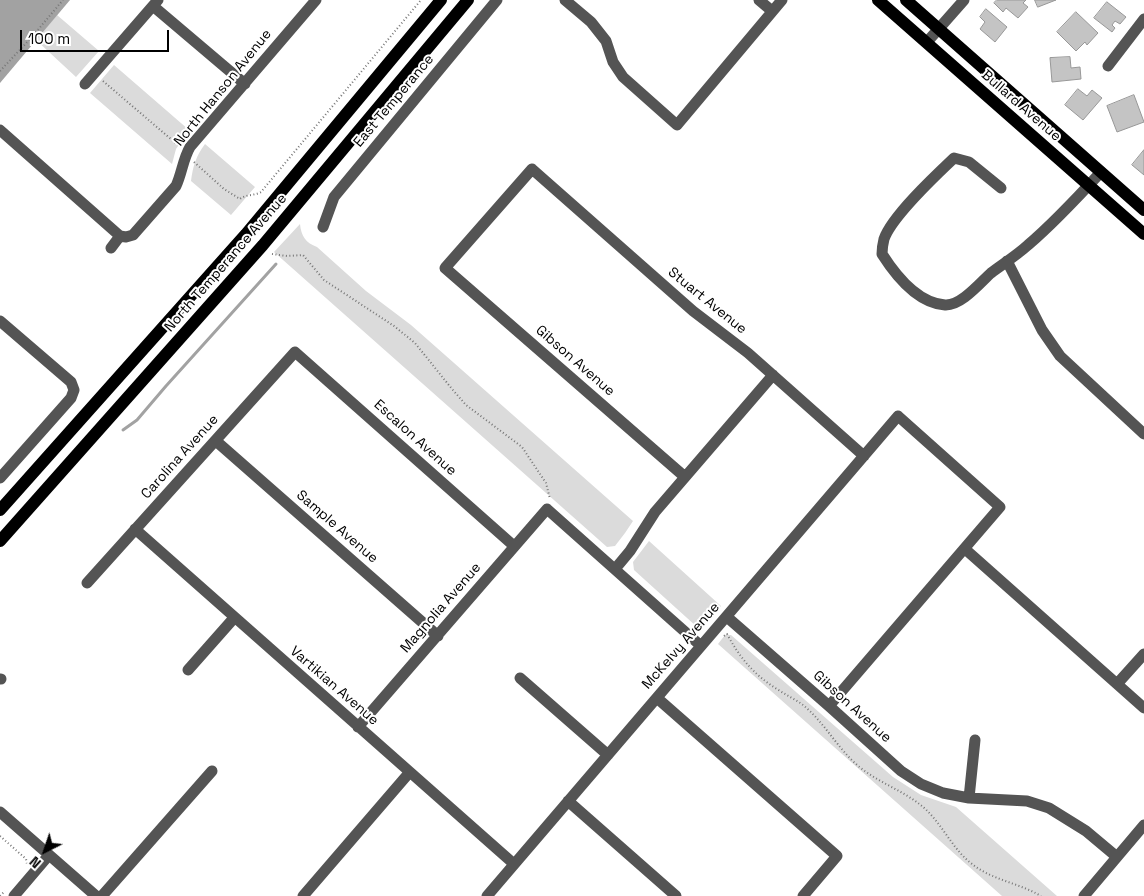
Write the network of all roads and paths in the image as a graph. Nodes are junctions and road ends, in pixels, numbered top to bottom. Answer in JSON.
{"nodes":[{"id":1,"x":64,"y":0,"type":"edge"},
{"id":2,"x":316,"y":0,"type":"edge"},
{"id":3,"x":421,"y":0,"type":"edge"},
{"id":4,"x":441,"y":0,"type":"edge"},
{"id":5,"x":468,"y":0,"type":"edge"},
{"id":6,"x":497,"y":0,"type":"edge"},
{"id":7,"x":565,"y":0,"type":"edge"},
{"id":8,"x":759,"y":0,"type":"edge"},
{"id":9,"x":782,"y":0,"type":"edge"},
{"id":10,"x":878,"y":0,"type":"edge"},
{"id":11,"x":906,"y":0,"type":"edge"},
{"id":12,"x":964,"y":0,"type":"edge"},
{"id":13,"x":155,"y":3,"type":"edge"},
{"id":14,"x":772,"y":12,"type":"junction"},
{"id":15,"x":1144,"y":19,"type":"edge"},
{"id":16,"x":939,"y":28,"type":"junction"},
{"id":17,"x":927,"y":42,"type":"junction"},
{"id":18,"x":1108,"y":66,"type":"dead end"},
{"id":19,"x":0,"y":71,"type":"edge"},
{"id":20,"x":96,"y":73,"type":"junction"},
{"id":21,"x":86,"y":84,"type":"dead end"},
{"id":22,"x":245,"y":84,"type":"junction"},
{"id":23,"x":0,"y":130,"type":"edge"},
{"id":24,"x":179,"y":147,"type":"dead end"},
{"id":25,"x":193,"y":161,"type":"dead end"},
{"id":26,"x":1101,"y":172,"type":"junction"},
{"id":27,"x":1089,"y":186,"type":"junction"},
{"id":28,"x":1001,"y":188,"type":"dead end"},
{"id":29,"x":1144,"y":210,"type":"edge"},
{"id":30,"x":323,"y":227,"type":"dead end"},
{"id":31,"x":1142,"y":229,"type":"edge"},
{"id":32,"x":120,"y":236,"type":"junction"},
{"id":33,"x":111,"y":248,"type":"dead end"},
{"id":34,"x":272,"y":254,"type":"dead end"},
{"id":35,"x":1007,"y":261,"type":"junction"},
{"id":36,"x":445,"y":268,"type":"joint"},
{"id":37,"x":0,"y":321,"type":"edge"},
{"id":38,"x":295,"y":352,"type":"joint"},
{"id":39,"x":773,"y":375,"type":"junction"},
{"id":40,"x":1144,"y":434,"type":"edge"},
{"id":41,"x":216,"y":441,"type":"junction"},
{"id":42,"x":864,"y":456,"type":"junction"},
{"id":43,"x":0,"y":477,"type":"edge"},
{"id":44,"x":685,"y":478,"type":"junction"},
{"id":45,"x":551,"y":507,"type":"junction"},
{"id":46,"x":0,"y":510,"type":"edge"},
{"id":47,"x":136,"y":529,"type":"junction"},
{"id":48,"x":0,"y":541,"type":"edge"},
{"id":49,"x":514,"y":546,"type":"junction"},
{"id":50,"x":965,"y":549,"type":"junction"},
{"id":51,"x":615,"y":568,"type":"junction"},
{"id":52,"x":87,"y":583,"type":"dead end"},
{"id":53,"x":727,"y":617,"type":"junction"},
{"id":54,"x":234,"y":618,"type":"junction"},
{"id":55,"x":438,"y":636,"type":"junction"},
{"id":56,"x":722,"y":637,"type":"dead end"},
{"id":57,"x":701,"y":646,"type":"junction"},
{"id":58,"x":1144,"y":654,"type":"edge"},
{"id":59,"x":188,"y":670,"type":"dead end"},
{"id":60,"x":520,"y":678,"type":"dead end"},
{"id":61,"x":1117,"y":684,"type":"junction"},
{"id":62,"x":657,"y":698,"type":"junction"},
{"id":63,"x":829,"y":706,"type":"junction"},
{"id":64,"x":1144,"y":708,"type":"edge"},
{"id":65,"x":358,"y":727,"type":"junction"},
{"id":66,"x":975,"y":740,"type":"dead end"},
{"id":67,"x":608,"y":755,"type":"junction"},
{"id":68,"x":212,"y":771,"type":"dead end"},
{"id":69,"x":410,"y":773,"type":"junction"},
{"id":70,"x":969,"y":798,"type":"junction"},
{"id":71,"x":568,"y":801,"type":"junction"},
{"id":72,"x":0,"y":812,"type":"edge"},
{"id":73,"x":1144,"y":825,"type":"edge"},
{"id":74,"x":0,"y":836,"type":"edge"},
{"id":75,"x":49,"y":855,"type":"junction"},
{"id":76,"x":1117,"y":857,"type":"junction"},
{"id":77,"x":26,"y":859,"type":"dead end"},
{"id":78,"x":514,"y":864,"type":"junction"},
{"id":79,"x":14,"y":896,"type":"edge"},
{"id":80,"x":96,"y":896,"type":"edge"},
{"id":81,"x":102,"y":896,"type":"edge"},
{"id":82,"x":303,"y":896,"type":"edge"},
{"id":83,"x":487,"y":896,"type":"edge"},
{"id":84,"x":676,"y":896,"type":"edge"},
{"id":85,"x":803,"y":896,"type":"edge"},
{"id":86,"x":1041,"y":896,"type":"edge"},
{"id":87,"x":1084,"y":896,"type":"edge"}],
"edges":[{"from":1,"to":19,"type":"path"},
{"from":2,"to":22,"type":"street","name":"North Hanson Avenue"},
{"from":3,"to":25,"type":"path"},
{"from":4,"to":46,"type":"main road","name":"North Temperance Avenue"},
{"from":5,"to":48,"type":"main road","name":"North Temperance Avenue"},
{"from":6,"to":30,"type":"street","name":"East Temperance"},
{"from":7,"to":14,"type":"street"},
{"from":8,"to":14,"type":"street"},
{"from":9,"to":14,"type":"street"},
{"from":10,"to":17,"type":"main road","name":"Bullard Avenue"},
{"from":11,"to":16,"type":"main road","name":"Bullard Avenue"},
{"from":12,"to":16,"type":"street"},
{"from":13,"to":20,"type":"street"},
{"from":13,"to":22,"type":"street"},
{"from":15,"to":18,"type":"street"},
{"from":16,"to":17,"type":"street"},
{"from":16,"to":26,"type":"main road","name":"Bullard Avenue"},
{"from":17,"to":27,"type":"main road","name":"Bullard Avenue"},
{"from":20,"to":21,"type":"street"},
{"from":20,"to":24,"type":"path"},
{"from":22,"to":32,"type":"street","name":"North Hanson Avenue"},
{"from":23,"to":32,"type":"street"},
{"from":26,"to":27,"type":"street"},
{"from":26,"to":29,"type":"main road","name":"Bullard Avenue"},
{"from":27,"to":31,"type":"main road","name":"Bullard Avenue"},
{"from":27,"to":35,"type":"street"},
{"from":28,"to":35,"type":"street"},
{"from":32,"to":33,"type":"street"},
{"from":34,"to":45,"type":"path"},
{"from":35,"to":40,"type":"street"},
{"from":36,"to":39,"type":"street","name":"Stuart Avenue"},
{"from":36,"to":44,"type":"street","name":"Gibson Avenue"},
{"from":37,"to":43,"type":"street"},
{"from":38,"to":41,"type":"street","name":"Carolina Avenue"},
{"from":38,"to":49,"type":"street","name":"Escalon Avenue"},
{"from":39,"to":42,"type":"street","name":"Stuart Avenue"},
{"from":39,"to":44,"type":"street"},
{"from":41,"to":47,"type":"street","name":"Carolina Avenue"},
{"from":41,"to":55,"type":"street","name":"Sample Avenue"},
{"from":42,"to":50,"type":"street","name":"McKelvy Avenue"},
{"from":42,"to":53,"type":"street","name":"McKelvy Avenue"},
{"from":44,"to":51,"type":"street"},
{"from":45,"to":49,"type":"street","name":"Magnolia Avenue"},
{"from":45,"to":51,"type":"street"},
{"from":47,"to":52,"type":"street","name":"Carolina Avenue"},
{"from":47,"to":54,"type":"street","name":"Vartikian Avenue"},
{"from":49,"to":55,"type":"street","name":"Magnolia Avenue"},
{"from":50,"to":61,"type":"street"},
{"from":50,"to":63,"type":"street"},
{"from":51,"to":57,"type":"street"},
{"from":53,"to":57,"type":"street","name":"McKelvy Avenue"},
{"from":53,"to":63,"type":"street","name":"Gibson Avenue"},
{"from":54,"to":59,"type":"street"},
{"from":54,"to":65,"type":"street","name":"Vartikian Avenue"},
{"from":55,"to":65,"type":"street","name":"Magnolia Avenue"},
{"from":56,"to":86,"type":"path"},
{"from":57,"to":62,"type":"street","name":"McKelvy Avenue"},
{"from":58,"to":61,"type":"street"},
{"from":60,"to":67,"type":"street"},
{"from":61,"to":64,"type":"street"},
{"from":62,"to":67,"type":"street","name":"McKelvy Avenue"},
{"from":62,"to":85,"type":"street"},
{"from":63,"to":70,"type":"street","name":"Gibson Avenue"},
{"from":65,"to":69,"type":"street","name":"Vartikian Avenue"},
{"from":66,"to":70,"type":"street"},
{"from":67,"to":71,"type":"street","name":"McKelvy Avenue"},
{"from":68,"to":81,"type":"street"},
{"from":69,"to":78,"type":"street","name":"Vartikian Avenue"},
{"from":69,"to":82,"type":"street"},
{"from":70,"to":76,"type":"street","name":"Gibson Avenue"},
{"from":71,"to":78,"type":"street","name":"McKelvy Avenue"},
{"from":71,"to":84,"type":"street"},
{"from":72,"to":75,"type":"street"},
{"from":73,"to":76,"type":"street"},
{"from":74,"to":77,"type":"path"},
{"from":75,"to":79,"type":"street"},
{"from":75,"to":80,"type":"street"},
{"from":76,"to":87,"type":"street"},
{"from":78,"to":83,"type":"street","name":"McKelvy Avenue"}]}
